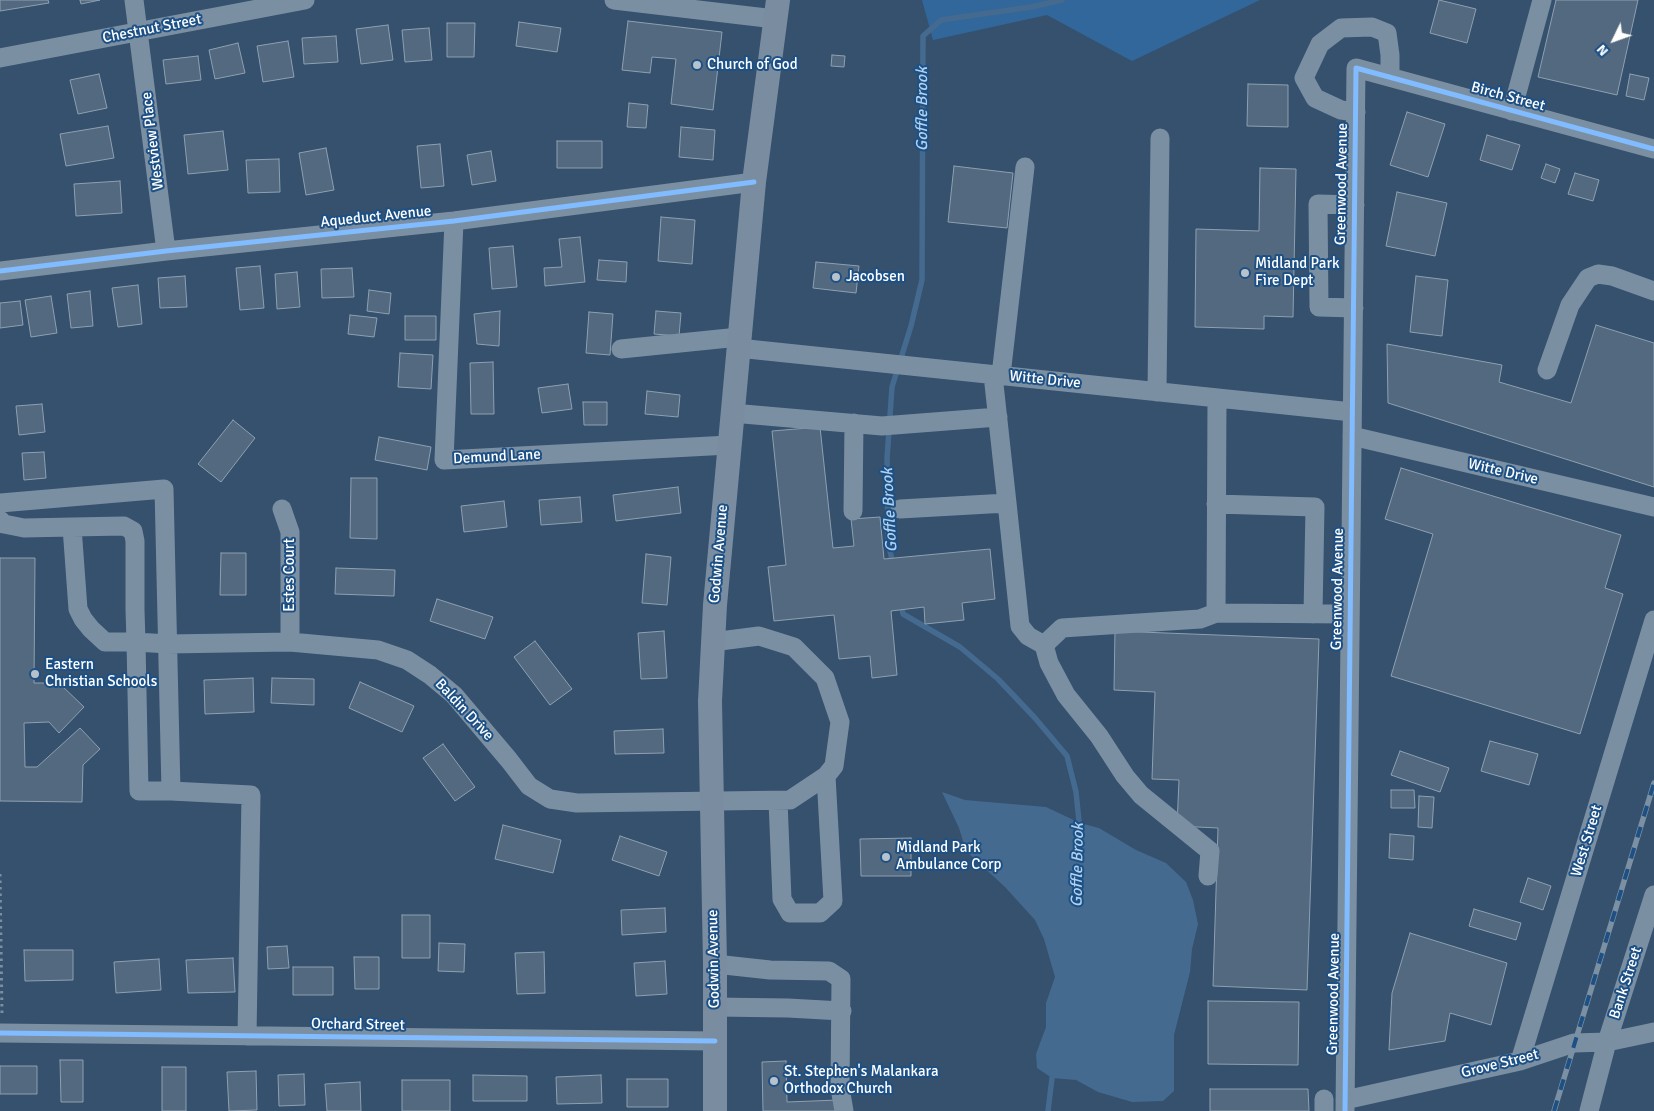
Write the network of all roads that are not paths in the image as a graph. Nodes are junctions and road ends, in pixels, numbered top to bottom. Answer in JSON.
{"nodes":[{"id":1,"x":134,"y":0,"type":"edge"},
{"id":2,"x":305,"y":0,"type":"edge"},
{"id":3,"x":614,"y":0,"type":"edge"},
{"id":4,"x":1542,"y":0,"type":"edge"},
{"id":5,"x":777,"y":9,"type":"edge"},
{"id":6,"x":139,"y":31,"type":"junction"},
{"id":7,"x":0,"y":58,"type":"edge"},
{"id":8,"x":1356,"y":68,"type":"joint"},
{"id":9,"x":1390,"y":77,"type":"junction"},
{"id":10,"x":1512,"y":111,"type":"junction"},
{"id":11,"x":1356,"y":112,"type":"junction"},
{"id":12,"x":1160,"y":138,"type":"dead end"},
{"id":13,"x":1654,"y":149,"type":"edge"},
{"id":14,"x":1025,"y":167,"type":"dead end"},
{"id":15,"x":754,"y":182,"type":"junction"},
{"id":16,"x":1355,"y":205,"type":"junction"},
{"id":17,"x":454,"y":221,"type":"junction"},
{"id":18,"x":166,"y":251,"type":"junction"},
{"id":19,"x":0,"y":271,"type":"edge"},
{"id":20,"x":1654,"y":291,"type":"edge"},
{"id":21,"x":1354,"y":308,"type":"junction"},
{"id":22,"x":739,"y":342,"type":"junction"},
{"id":23,"x":621,"y":349,"type":"dead end"},
{"id":24,"x":1547,"y":370,"type":"dead end"},
{"id":25,"x":997,"y":375,"type":"junction"},
{"id":26,"x":1157,"y":392,"type":"junction"},
{"id":27,"x":1217,"y":398,"type":"junction"},
{"id":28,"x":1352,"y":412,"type":"junction"},
{"id":29,"x":732,"y":413,"type":"junction"},
{"id":30,"x":998,"y":417,"type":"junction"},
{"id":31,"x":854,"y":423,"type":"junction"},
{"id":32,"x":1352,"y":436,"type":"junction"},
{"id":33,"x":729,"y":445,"type":"junction"},
{"id":34,"x":0,"y":503,"type":"edge"},
{"id":35,"x":1007,"y":503,"type":"junction"},
{"id":36,"x":1216,"y":504,"type":"junction"},
{"id":37,"x":1654,"y":507,"type":"edge"},
{"id":38,"x":282,"y":508,"type":"dead end"},
{"id":39,"x":900,"y":508,"type":"dead end"},
{"id":40,"x":853,"y":511,"type":"dead end"},
{"id":41,"x":0,"y":520,"type":"edge"},
{"id":42,"x":72,"y":527,"type":"junction"},
{"id":43,"x":1216,"y":613,"type":"junction"},
{"id":44,"x":1313,"y":614,"type":"junction"},
{"id":45,"x":1350,"y":614,"type":"junction"},
{"id":46,"x":1654,"y":620,"type":"edge"},
{"id":47,"x":136,"y":642,"type":"junction"},
{"id":48,"x":290,"y":642,"type":"junction"},
{"id":49,"x":712,"y":642,"type":"junction"},
{"id":50,"x":168,"y":644,"type":"junction"},
{"id":51,"x":1044,"y":645,"type":"junction"},
{"id":52,"x":826,"y":776,"type":"junction"},
{"id":53,"x":170,"y":791,"type":"junction"},
{"id":54,"x":712,"y":801,"type":"junction"},
{"id":55,"x":778,"y":801,"type":"junction"},
{"id":56,"x":1208,"y":876,"type":"dead end"},
{"id":57,"x":1654,"y":895,"type":"edge"},
{"id":58,"x":714,"y":964,"type":"junction"},
{"id":59,"x":715,"y":1007,"type":"junction"},
{"id":60,"x":842,"y":1011,"type":"junction"},
{"id":61,"x":1654,"y":1032,"type":"edge"},
{"id":62,"x":1,"y":1033,"type":"edge"},
{"id":63,"x":247,"y":1036,"type":"junction"},
{"id":64,"x":716,"y":1041,"type":"junction"},
{"id":65,"x":1607,"y":1042,"type":"junction"},
{"id":66,"x":1520,"y":1061,"type":"junction"},
{"id":67,"x":1345,"y":1105,"type":"edge"},
{"id":68,"x":715,"y":1111,"type":"edge"},
{"id":69,"x":844,"y":1111,"type":"edge"},
{"id":70,"x":1589,"y":1111,"type":"edge"}],
"edges":[{"from":1,"to":6,"type":"street","name":"Westview Place"},
{"from":2,"to":6,"type":"street","name":"Chestnut Street"},
{"from":3,"to":5,"type":"street"},
{"from":4,"to":10,"type":"street"},
{"from":5,"to":15,"type":"main road","name":"Godwin Avenue"},
{"from":6,"to":7,"type":"street","name":"Chestnut Street"},
{"from":6,"to":18,"type":"street","name":"Westview Place"},
{"from":8,"to":9,"type":"street","name":"Birch Street"},
{"from":8,"to":11,"type":"street","name":"Greenwood Avenue"},
{"from":9,"to":10,"type":"street","name":"Birch Street"},
{"from":9,"to":11,"type":"street"},
{"from":10,"to":13,"type":"street","name":"Birch Street"},
{"from":11,"to":16,"type":"street","name":"Greenwood Avenue"},
{"from":12,"to":26,"type":"street"},
{"from":14,"to":25,"type":"street"},
{"from":15,"to":17,"type":"street","name":"Aqueduct Avenue"},
{"from":15,"to":22,"type":"main road","name":"Godwin Avenue"},
{"from":16,"to":21,"type":"street","name":"Greenwood Avenue"},
{"from":16,"to":21,"type":"street"},
{"from":17,"to":18,"type":"street","name":"Aqueduct Avenue"},
{"from":17,"to":33,"type":"street","name":"Demund Lane"},
{"from":18,"to":19,"type":"street","name":"Aqueduct Avenue"},
{"from":20,"to":24,"type":"street"},
{"from":21,"to":28,"type":"street","name":"Greenwood Avenue"},
{"from":22,"to":23,"type":"street","name":"Witte Drive"},
{"from":22,"to":25,"type":"street","name":"Witte Drive"},
{"from":22,"to":29,"type":"main road","name":"Godwin Avenue"},
{"from":25,"to":26,"type":"street","name":"Witte Drive"},
{"from":25,"to":30,"type":"street"},
{"from":26,"to":27,"type":"street","name":"Witte Drive"},
{"from":27,"to":28,"type":"street","name":"Witte Drive"},
{"from":27,"to":36,"type":"street"},
{"from":28,"to":32,"type":"street","name":"Greenwood Avenue"},
{"from":29,"to":31,"type":"street"},
{"from":29,"to":33,"type":"main road","name":"Godwin Avenue"},
{"from":30,"to":31,"type":"street"},
{"from":30,"to":35,"type":"street"},
{"from":31,"to":40,"type":"street"},
{"from":32,"to":37,"type":"street","name":"Witte Drive"},
{"from":32,"to":45,"type":"street","name":"Greenwood Avenue"},
{"from":33,"to":49,"type":"main road","name":"Godwin Avenue"},
{"from":34,"to":50,"type":"street"},
{"from":35,"to":39,"type":"street"},
{"from":35,"to":51,"type":"street"},
{"from":36,"to":43,"type":"street"},
{"from":36,"to":44,"type":"street"},
{"from":38,"to":48,"type":"street","name":"Estes Court"},
{"from":41,"to":42,"type":"street"},
{"from":42,"to":47,"type":"street","name":"Baldin Drive"},
{"from":42,"to":47,"type":"street"},
{"from":43,"to":44,"type":"street"},
{"from":43,"to":51,"type":"street"},
{"from":44,"to":45,"type":"street"},
{"from":45,"to":67,"type":"street","name":"Greenwood Avenue"},
{"from":46,"to":66,"type":"street","name":"West Street"},
{"from":47,"to":50,"type":"street","name":"Baldin Drive"},
{"from":47,"to":53,"type":"street"},
{"from":48,"to":50,"type":"street","name":"Baldin Drive"},
{"from":48,"to":54,"type":"street","name":"Baldin Drive"},
{"from":49,"to":52,"type":"street"},
{"from":49,"to":54,"type":"main road","name":"Godwin Avenue"},
{"from":50,"to":53,"type":"street"},
{"from":51,"to":56,"type":"street"},
{"from":52,"to":55,"type":"street"},
{"from":52,"to":55,"type":"street"},
{"from":53,"to":63,"type":"street"},
{"from":54,"to":55,"type":"street"},
{"from":54,"to":58,"type":"main road","name":"Godwin Avenue"},
{"from":57,"to":65,"type":"street","name":"Bank Street"},
{"from":58,"to":59,"type":"main road","name":"Godwin Avenue"},
{"from":58,"to":60,"type":"street"},
{"from":59,"to":60,"type":"street"},
{"from":59,"to":64,"type":"main road","name":"Godwin Avenue"},
{"from":60,"to":69,"type":"street"},
{"from":61,"to":65,"type":"street","name":"Grove Street"},
{"from":62,"to":63,"type":"street","name":"Orchard Street"},
{"from":63,"to":64,"type":"street","name":"Orchard Street"},
{"from":64,"to":68,"type":"main road","name":"Godwin Avenue"},
{"from":65,"to":66,"type":"street","name":"Grove Street"},
{"from":65,"to":70,"type":"street","name":"Bank Street"},
{"from":66,"to":67,"type":"street","name":"Grove Street"}]}
